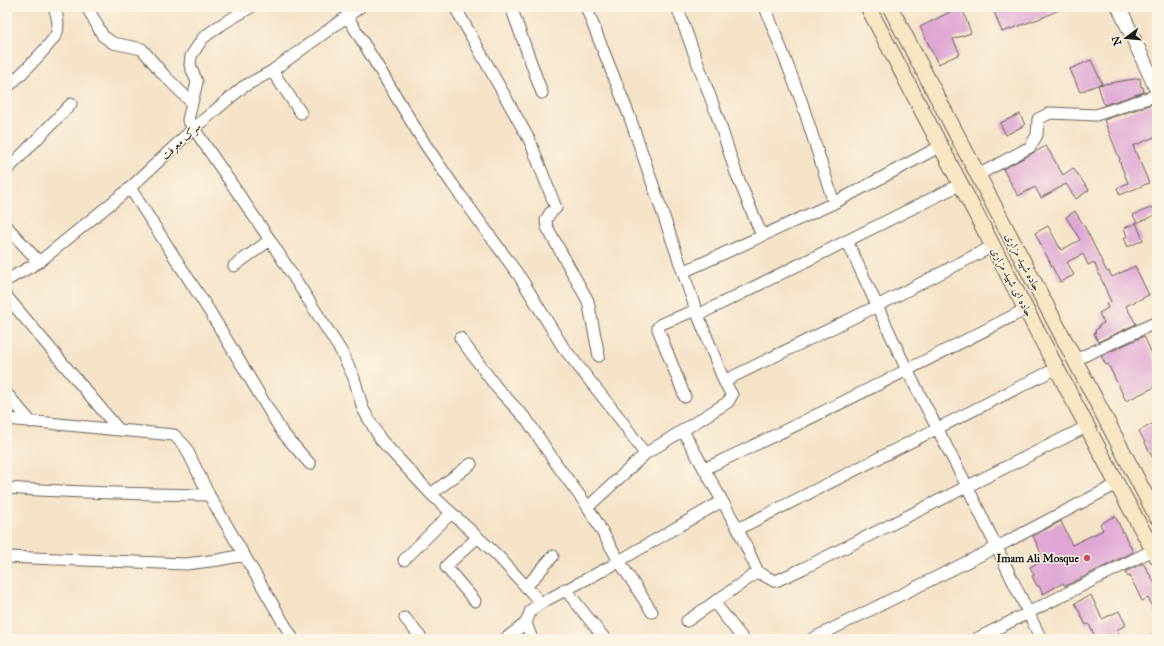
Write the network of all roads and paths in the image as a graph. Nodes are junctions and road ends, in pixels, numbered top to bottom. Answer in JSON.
{"nodes":[{"id":1,"x":54,"y":7,"type":"edge"},
{"id":2,"x":87,"y":7,"type":"edge"},
{"id":3,"x":251,"y":7,"type":"edge"},
{"id":4,"x":360,"y":7,"type":"edge"},
{"id":5,"x":455,"y":7,"type":"edge"},
{"id":6,"x":511,"y":7,"type":"edge"},
{"id":7,"x":586,"y":7,"type":"edge"},
{"id":8,"x":677,"y":7,"type":"edge"},
{"id":9,"x":765,"y":7,"type":"edge"},
{"id":10,"x":868,"y":7,"type":"edge"},
{"id":11,"x":890,"y":7,"type":"edge"},
{"id":12,"x":1119,"y":7,"type":"edge"},
{"id":13,"x":347,"y":16,"type":"junction"},
{"id":14,"x":272,"y":71,"type":"junction"},
{"id":15,"x":7,"y":88,"type":"edge"},
{"id":16,"x":1157,"y":90,"type":"edge"},
{"id":17,"x":542,"y":93,"type":"dead end"},
{"id":18,"x":1157,"y":96,"type":"edge"},
{"id":19,"x":71,"y":104,"type":"dead end"},
{"id":20,"x":192,"y":104,"type":"junction"},
{"id":21,"x":301,"y":113,"type":"dead end"},
{"id":22,"x":194,"y":128,"type":"junction"},
{"id":23,"x":941,"y":146,"type":"junction"},
{"id":24,"x":7,"y":170,"type":"edge"},
{"id":25,"x":978,"y":175,"type":"junction"},
{"id":26,"x":961,"y":184,"type":"junction"},
{"id":27,"x":130,"y":188,"type":"junction"},
{"id":28,"x":834,"y":204,"type":"junction"},
{"id":29,"x":7,"y":227,"type":"edge"},
{"id":30,"x":762,"y":236,"type":"junction"},
{"id":31,"x":270,"y":240,"type":"junction"},
{"id":32,"x":847,"y":241,"type":"junction"},
{"id":33,"x":993,"y":246,"type":"junction"},
{"id":34,"x":38,"y":262,"type":"junction"},
{"id":35,"x":234,"y":266,"type":"dead end"},
{"id":36,"x":683,"y":272,"type":"junction"},
{"id":37,"x":7,"y":280,"type":"edge"},
{"id":38,"x":7,"y":297,"type":"edge"},
{"id":39,"x":877,"y":306,"type":"junction"},
{"id":40,"x":1026,"y":309,"type":"junction"},
{"id":41,"x":697,"y":313,"type":"junction"},
{"id":42,"x":1157,"y":322,"type":"edge"},
{"id":43,"x":460,"y":338,"type":"dead end"},
{"id":44,"x":598,"y":356,"type":"dead end"},
{"id":45,"x":1075,"y":360,"type":"junction"},
{"id":46,"x":1057,"y":368,"type":"junction"},
{"id":47,"x":907,"y":370,"type":"junction"},
{"id":48,"x":724,"y":381,"type":"junction"},
{"id":49,"x":7,"y":394,"type":"edge"},
{"id":50,"x":684,"y":397,"type":"dead end"},
{"id":51,"x":7,"y":419,"type":"edge"},
{"id":52,"x":31,"y":422,"type":"junction"},
{"id":53,"x":1088,"y":426,"type":"junction"},
{"id":54,"x":938,"y":428,"type":"junction"},
{"id":55,"x":120,"y":430,"type":"junction"},
{"id":56,"x":683,"y":431,"type":"junction"},
{"id":57,"x":645,"y":454,"type":"junction"},
{"id":58,"x":310,"y":464,"type":"dead end"},
{"id":59,"x":471,"y":464,"type":"dead end"},
{"id":60,"x":704,"y":469,"type":"junction"},
{"id":61,"x":1117,"y":484,"type":"junction"},
{"id":62,"x":967,"y":486,"type":"junction"},
{"id":63,"x":7,"y":488,"type":"edge"},
{"id":64,"x":430,"y":494,"type":"junction"},
{"id":65,"x":209,"y":495,"type":"junction"},
{"id":66,"x":722,"y":500,"type":"junction"},
{"id":67,"x":588,"y":507,"type":"junction"},
{"id":68,"x":451,"y":513,"type":"junction"},
{"id":69,"x":1157,"y":517,"type":"edge"},
{"id":70,"x":738,"y":529,"type":"junction"},
{"id":71,"x":478,"y":537,"type":"junction"},
{"id":72,"x":997,"y":547,"type":"junction"},
{"id":73,"x":1155,"y":553,"type":"edge"},
{"id":74,"x":244,"y":555,"type":"junction"},
{"id":75,"x":553,"y":556,"type":"dead end"},
{"id":76,"x":7,"y":557,"type":"edge"},
{"id":77,"x":404,"y":560,"type":"dead end"},
{"id":78,"x":619,"y":561,"type":"junction"},
{"id":79,"x":758,"y":572,"type":"junction"},
{"id":80,"x":526,"y":587,"type":"junction"},
{"id":81,"x":565,"y":590,"type":"junction"},
{"id":82,"x":475,"y":601,"type":"dead end"},
{"id":83,"x":714,"y":602,"type":"junction"},
{"id":84,"x":541,"y":603,"type":"junction"},
{"id":85,"x":652,"y":612,"type":"dead end"},
{"id":86,"x":1028,"y":613,"type":"junction"},
{"id":87,"x":405,"y":618,"type":"dead end"},
{"id":88,"x":687,"y":621,"type":"dead end"},
{"id":89,"x":526,"y":623,"type":"junction"},
{"id":90,"x":293,"y":639,"type":"edge"},
{"id":91,"x":422,"y":639,"type":"edge"},
{"id":92,"x":505,"y":639,"type":"edge"},
{"id":93,"x":532,"y":639,"type":"edge"},
{"id":94,"x":605,"y":639,"type":"edge"},
{"id":95,"x":742,"y":639,"type":"edge"},
{"id":96,"x":812,"y":639,"type":"edge"},
{"id":97,"x":976,"y":639,"type":"edge"},
{"id":98,"x":1041,"y":639,"type":"edge"}],
"edges":[{"from":1,"to":15,"type":"street"},
{"from":2,"to":20,"type":"street"},
{"from":3,"to":20,"type":"street"},
{"from":4,"to":13,"type":"street","name":"سرک معرفت"},
{"from":5,"to":44,"type":"street"},
{"from":6,"to":17,"type":"street"},
{"from":7,"to":36,"type":"street"},
{"from":8,"to":30,"type":"street"},
{"from":9,"to":28,"type":"street"},
{"from":10,"to":23,"type":"main road","name":"جاده ای شهید مزاری"},
{"from":11,"to":25,"type":"main road","name":"جاده شهید مزاری"},
{"from":12,"to":16,"type":"street"},
{"from":13,"to":14,"type":"street","name":"سرک معرفت"},
{"from":13,"to":57,"type":"street"},
{"from":14,"to":21,"type":"street"},
{"from":14,"to":22,"type":"street","name":"سرک معرفت"},
{"from":18,"to":25,"type":"street"},
{"from":19,"to":24,"type":"street"},
{"from":20,"to":22,"type":"street"},
{"from":22,"to":27,"type":"street","name":"سرک معرفت"},
{"from":22,"to":31,"type":"street"},
{"from":23,"to":26,"type":"main road","name":"جاده ای شهید مزاری"},
{"from":23,"to":28,"type":"street"},
{"from":25,"to":45,"type":"main road","name":"جاده شهید مزاری"},
{"from":26,"to":32,"type":"street"},
{"from":26,"to":33,"type":"main road","name":"جاده ای شهید مزاری"},
{"from":27,"to":34,"type":"street","name":"سرک معرفت"},
{"from":27,"to":58,"type":"street"},
{"from":28,"to":30,"type":"street"},
{"from":29,"to":34,"type":"street"},
{"from":30,"to":36,"type":"street"},
{"from":31,"to":35,"type":"street"},
{"from":31,"to":64,"type":"street"},
{"from":32,"to":39,"type":"street"},
{"from":32,"to":41,"type":"street"},
{"from":33,"to":39,"type":"street"},
{"from":33,"to":40,"type":"main road","name":"جاده ای شهید مزاری"},
{"from":34,"to":37,"type":"street","name":"سرک معرفت"},
{"from":36,"to":41,"type":"street"},
{"from":38,"to":55,"type":"street"},
{"from":39,"to":47,"type":"street"},
{"from":39,"to":48,"type":"street"},
{"from":40,"to":46,"type":"main road","name":"جاده ای شهید مزاری"},
{"from":40,"to":47,"type":"street"},
{"from":41,"to":48,"type":"street"},
{"from":41,"to":50,"type":"street"},
{"from":42,"to":45,"type":"street"},
{"from":43,"to":67,"type":"street"},
{"from":45,"to":69,"type":"main road","name":"جاده شهید مزاری"},
{"from":46,"to":53,"type":"main road","name":"جاده ای شهید مزاری"},
{"from":46,"to":54,"type":"street"},
{"from":47,"to":54,"type":"street"},
{"from":47,"to":60,"type":"street"},
{"from":48,"to":56,"type":"street"},
{"from":49,"to":52,"type":"street"},
{"from":51,"to":52,"type":"street"},
{"from":52,"to":55,"type":"street"},
{"from":53,"to":61,"type":"main road","name":"جاده ای شهید مزاری"},
{"from":53,"to":62,"type":"street"},
{"from":54,"to":62,"type":"street"},
{"from":54,"to":70,"type":"street"},
{"from":55,"to":65,"type":"street"},
{"from":56,"to":57,"type":"street"},
{"from":56,"to":60,"type":"street"},
{"from":57,"to":67,"type":"street"},
{"from":59,"to":64,"type":"street"},
{"from":60,"to":66,"type":"street"},
{"from":61,"to":72,"type":"street"},
{"from":61,"to":73,"type":"main road","name":"جاده ای شهید مزاری"},
{"from":62,"to":72,"type":"street"},
{"from":62,"to":79,"type":"street"},
{"from":63,"to":65,"type":"street"},
{"from":64,"to":68,"type":"street"},
{"from":65,"to":74,"type":"street"},
{"from":66,"to":70,"type":"street"},
{"from":66,"to":78,"type":"street"},
{"from":67,"to":78,"type":"street"},
{"from":68,"to":71,"type":"street"},
{"from":68,"to":77,"type":"street"},
{"from":70,"to":79,"type":"street"},
{"from":71,"to":80,"type":"street"},
{"from":71,"to":82,"type":"street"},
{"from":72,"to":86,"type":"street"},
{"from":72,"to":96,"type":"street"},
{"from":73,"to":86,"type":"street"},
{"from":74,"to":76,"type":"street"},
{"from":74,"to":90,"type":"street"},
{"from":75,"to":80,"type":"street"},
{"from":78,"to":81,"type":"street"},
{"from":78,"to":85,"type":"street"},
{"from":79,"to":83,"type":"street"},
{"from":80,"to":84,"type":"street"},
{"from":81,"to":84,"type":"street"},
{"from":81,"to":94,"type":"street"},
{"from":83,"to":88,"type":"street"},
{"from":83,"to":95,"type":"street"},
{"from":84,"to":89,"type":"street"},
{"from":86,"to":97,"type":"street"},
{"from":86,"to":98,"type":"street"},
{"from":87,"to":91,"type":"street"},
{"from":89,"to":92,"type":"street"},
{"from":89,"to":93,"type":"street"}]}
